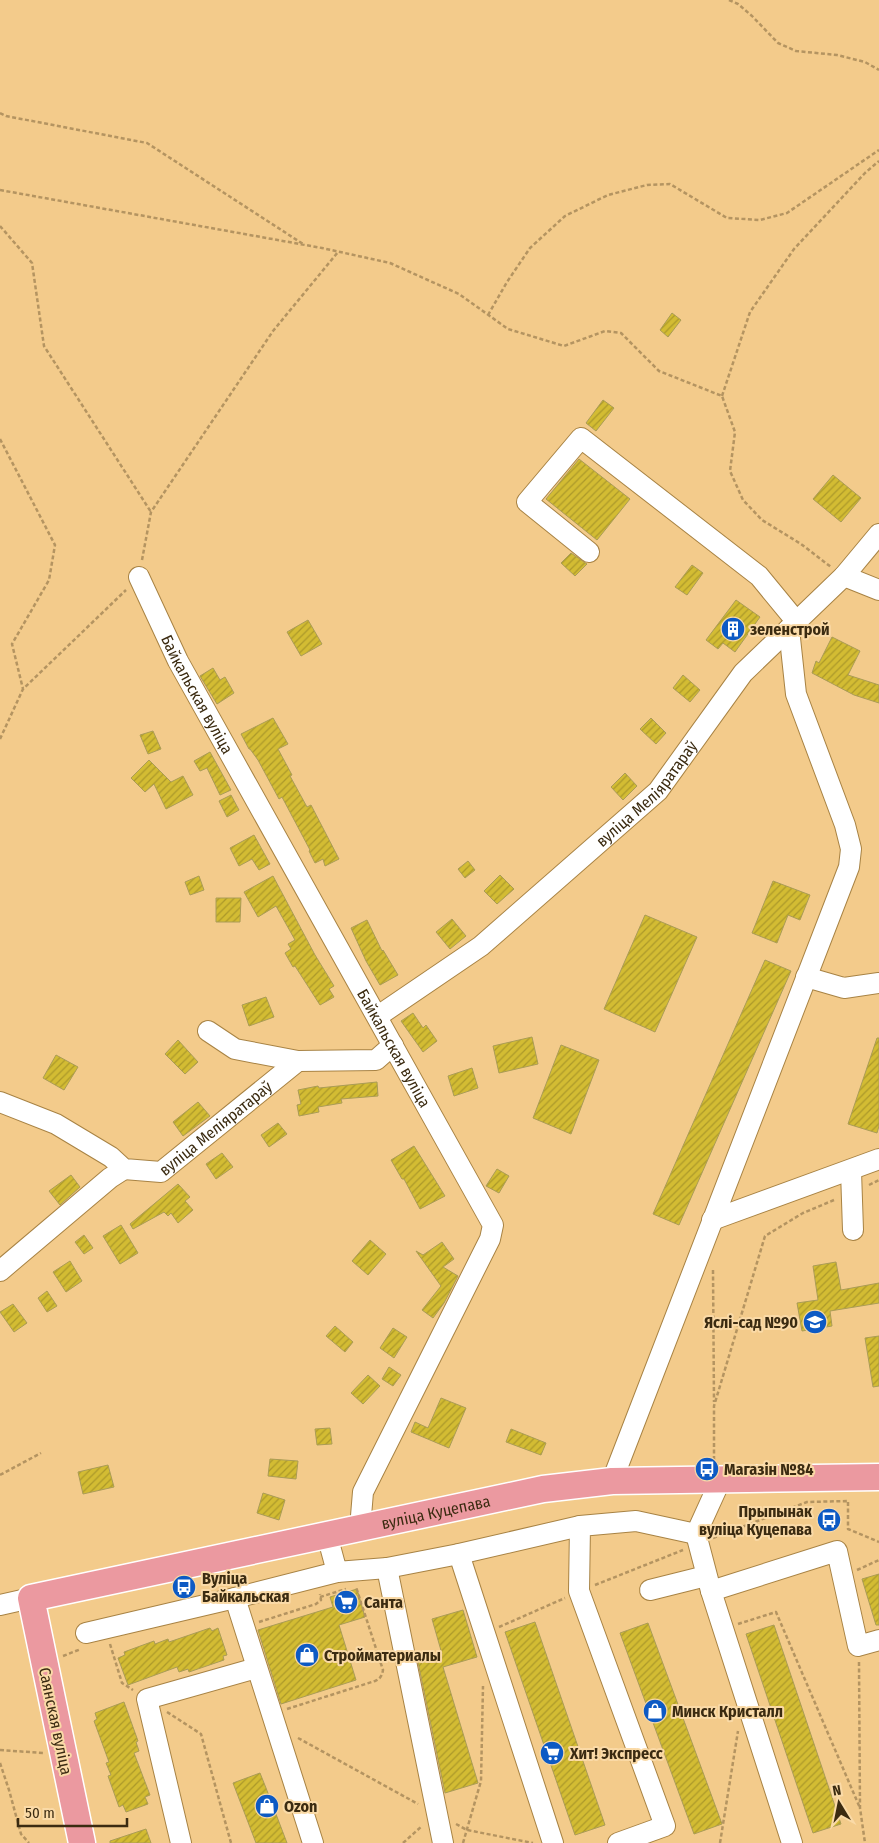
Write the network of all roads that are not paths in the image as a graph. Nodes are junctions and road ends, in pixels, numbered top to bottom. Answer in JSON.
{"nodes":[{"id":1,"x":879,"y":534,"type":"edge"},
{"id":2,"x":589,"y":552,"type":"dead end"},
{"id":3,"x":844,"y":576,"type":"junction"},
{"id":4,"x":139,"y":577,"type":"road end"},
{"id":5,"x":879,"y":590,"type":"edge"},
{"id":6,"x":793,"y":625,"type":"junction"},
{"id":7,"x":806,"y":977,"type":"junction"},
{"id":8,"x":879,"y":983,"type":"edge"},
{"id":9,"x":378,"y":1016,"type":"junction"},
{"id":10,"x":208,"y":1031,"type":"dead end"},
{"id":11,"x":393,"y":1045,"type":"junction"},
{"id":12,"x":298,"y":1061,"type":"junction"},
{"id":13,"x":0,"y":1102,"type":"edge"},
{"id":14,"x":879,"y":1159,"type":"edge"},
{"id":15,"x":124,"y":1169,"type":"junction"},
{"id":16,"x":851,"y":1171,"type":"junction"},
{"id":17,"x":712,"y":1220,"type":"junction"},
{"id":18,"x":853,"y":1230,"type":"dead end"},
{"id":19,"x":0,"y":1271,"type":"edge"},
{"id":20,"x":879,"y":1477,"type":"edge"},
{"id":21,"x":718,"y":1479,"type":"junction"},
{"id":22,"x":612,"y":1481,"type":"junction"},
{"id":23,"x":580,"y":1526,"type":"junction"},
{"id":24,"x":360,"y":1528,"type":"junction"},
{"id":25,"x":327,"y":1535,"type":"junction"},
{"id":26,"x":697,"y":1539,"type":"junction"},
{"id":27,"x":459,"y":1554,"type":"junction"},
{"id":28,"x":387,"y":1568,"type":"junction"},
{"id":29,"x":336,"y":1572,"type":"junction"},
{"id":30,"x":709,"y":1583,"type":"junction"},
{"id":31,"x":650,"y":1590,"type":"dead end"},
{"id":32,"x":31,"y":1598,"type":"junction"},
{"id":33,"x":235,"y":1598,"type":"junction"},
{"id":34,"x":0,"y":1605,"type":"edge"},
{"id":35,"x":879,"y":1640,"type":"edge"},
{"id":36,"x":83,"y":1641,"type":"road end"},
{"id":37,"x":256,"y":1668,"type":"junction"},
{"id":38,"x":82,"y":1843,"type":"edge"},
{"id":39,"x":181,"y":1843,"type":"edge"},
{"id":40,"x":313,"y":1843,"type":"edge"},
{"id":41,"x":443,"y":1843,"type":"edge"},
{"id":42,"x":553,"y":1843,"type":"edge"},
{"id":43,"x":618,"y":1843,"type":"edge"},
{"id":44,"x":792,"y":1843,"type":"edge"}],
"edges":[{"from":1,"to":3,"type":"street","name":"вуліца Меліяратараў"},
{"from":2,"to":6,"type":"street"},
{"from":3,"to":5,"type":"street"},
{"from":3,"to":6,"type":"street","name":"вуліца Меліяратараў"},
{"from":4,"to":9,"type":"street","name":"Байкальская вуліца"},
{"from":6,"to":7,"type":"street"},
{"from":6,"to":9,"type":"street","name":"вуліца Меліяратараў"},
{"from":7,"to":8,"type":"street"},
{"from":7,"to":17,"type":"street"},
{"from":9,"to":11,"type":"street","name":"Байкальская вуліца"},
{"from":10,"to":12,"type":"street","name":"вуліца Меліяратараў"},
{"from":11,"to":12,"type":"street","name":"вуліца Меліяратараў"},
{"from":11,"to":24,"type":"street","name":"Байкальская вуліца"},
{"from":12,"to":15,"type":"street","name":"вуліца Меліяратараў"},
{"from":13,"to":15,"type":"street"},
{"from":14,"to":16,"type":"street"},
{"from":15,"to":19,"type":"street"},
{"from":16,"to":17,"type":"street"},
{"from":16,"to":18,"type":"street"},
{"from":17,"to":22,"type":"street"},
{"from":20,"to":21,"type":"main road","name":"вуліца Куцепава"},
{"from":21,"to":22,"type":"main road","name":"вуліца Куцепава"},
{"from":21,"to":26,"type":"street"},
{"from":22,"to":24,"type":"main road","name":"вуліца Куцепава"},
{"from":23,"to":26,"type":"street"},
{"from":23,"to":27,"type":"street"},
{"from":23,"to":43,"type":"street"},
{"from":24,"to":25,"type":"main road","name":"вуліца Куцепава"},
{"from":25,"to":29,"type":"street"},
{"from":25,"to":32,"type":"main road","name":"вуліца Куцепава"},
{"from":26,"to":30,"type":"street"},
{"from":27,"to":28,"type":"street"},
{"from":27,"to":42,"type":"street"},
{"from":28,"to":29,"type":"street"},
{"from":28,"to":41,"type":"street"},
{"from":29,"to":33,"type":"street"},
{"from":30,"to":31,"type":"street"},
{"from":30,"to":35,"type":"street"},
{"from":30,"to":44,"type":"street"},
{"from":32,"to":34,"type":"street","name":"вуліца Куцепава"},
{"from":32,"to":38,"type":"main road","name":"Саянская вуліца"},
{"from":33,"to":36,"type":"street"},
{"from":33,"to":37,"type":"street"},
{"from":37,"to":39,"type":"street"},
{"from":37,"to":40,"type":"street"}]}
